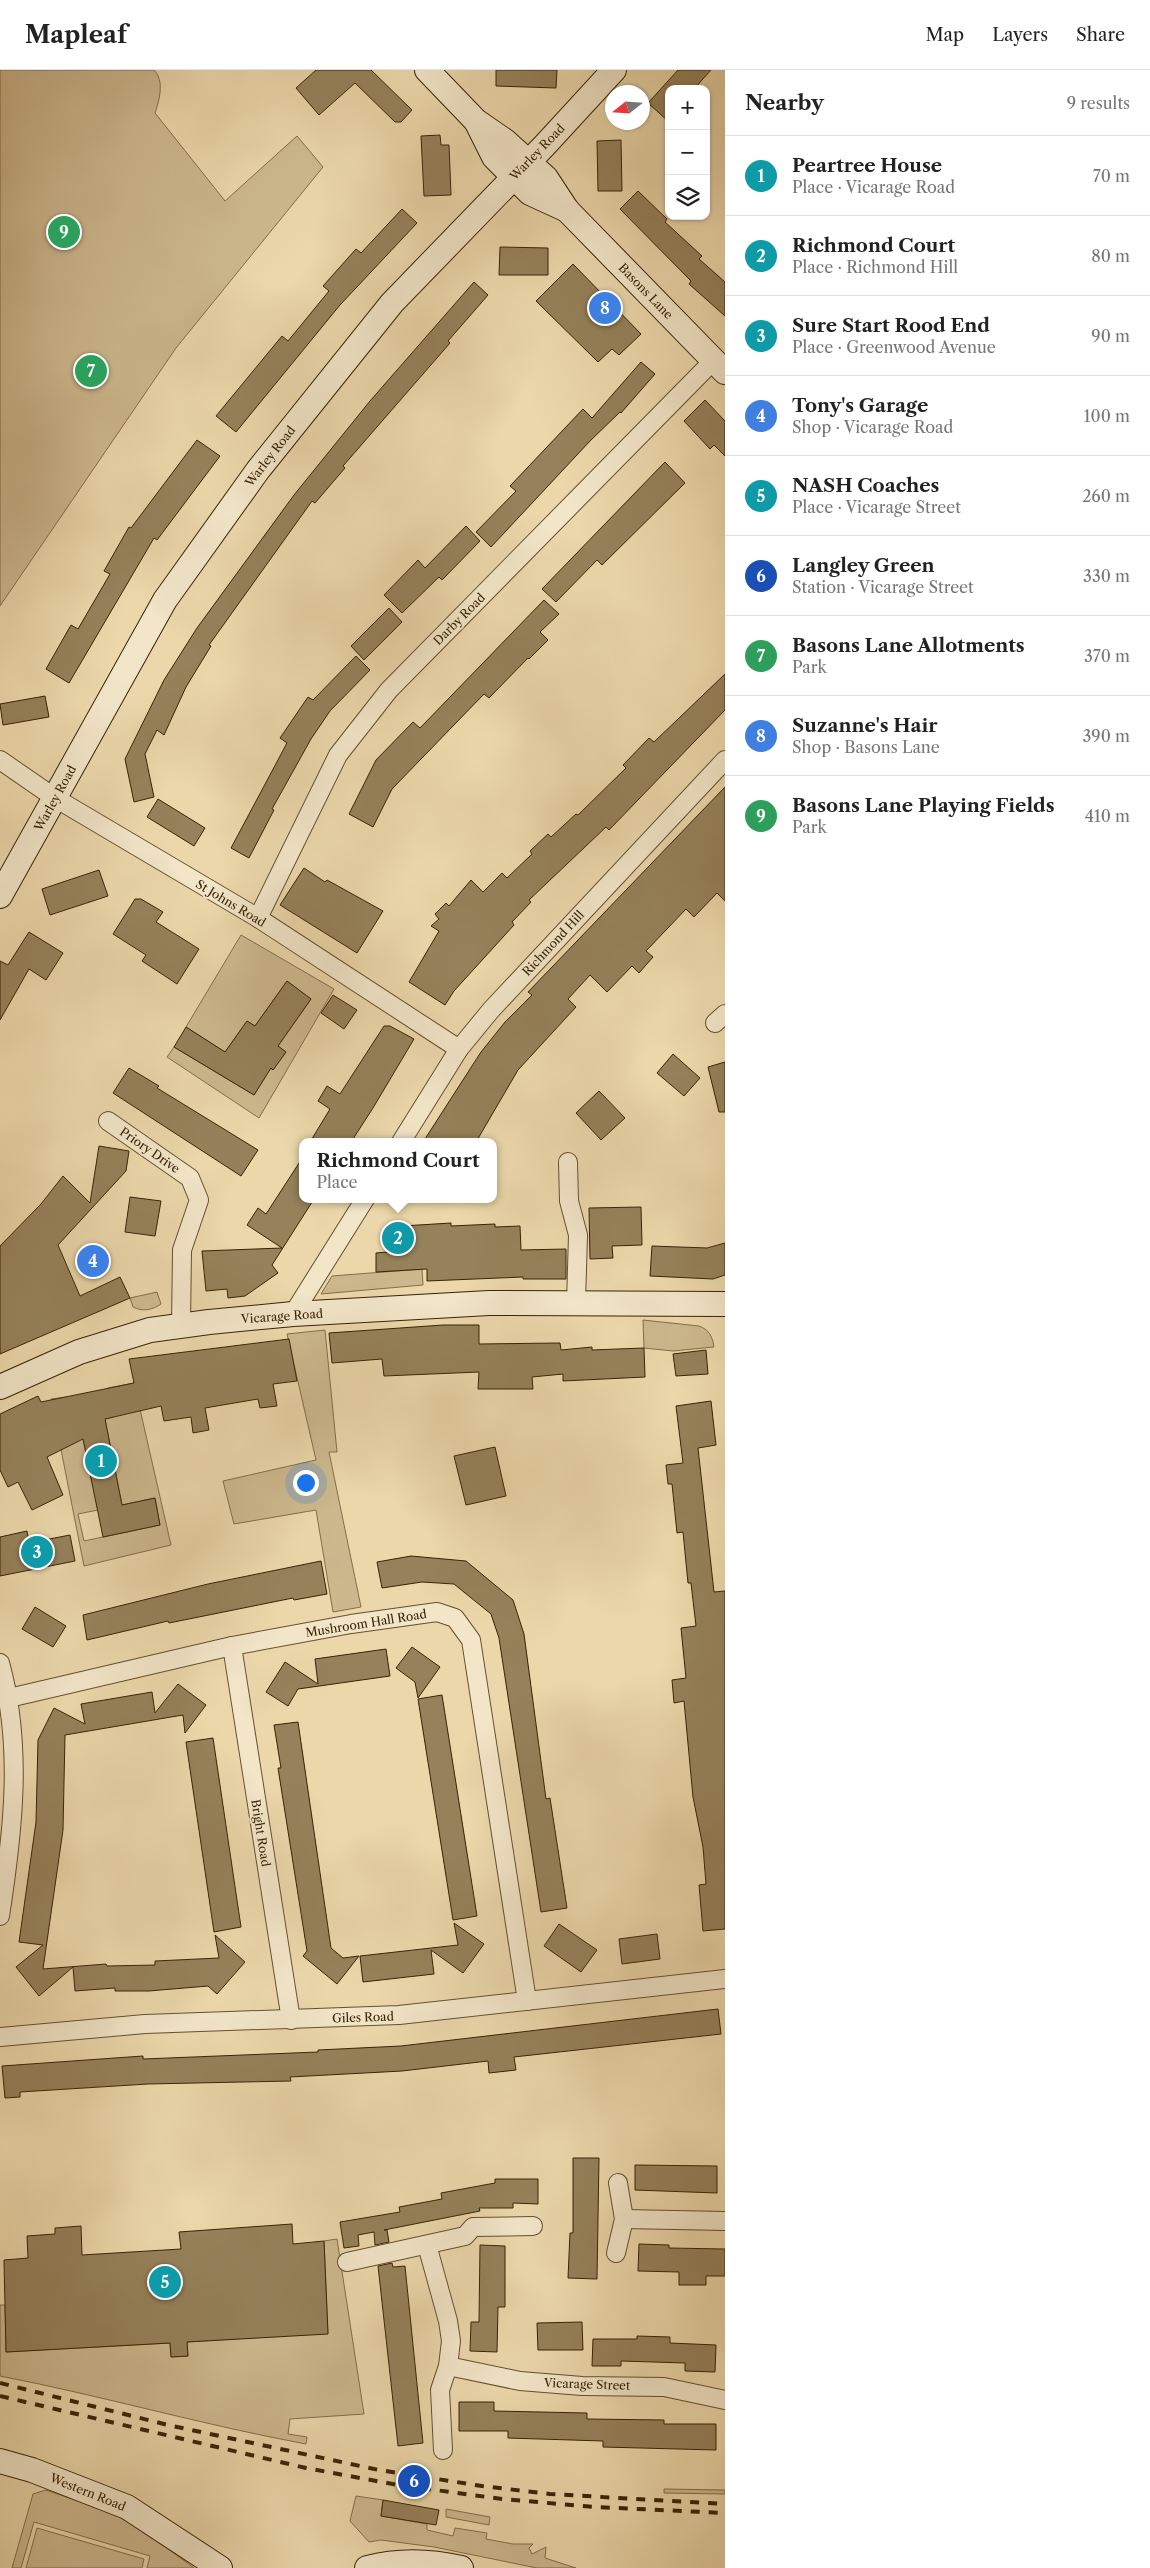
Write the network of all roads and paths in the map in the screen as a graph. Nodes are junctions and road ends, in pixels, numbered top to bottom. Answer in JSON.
{"nodes":[{"id":1,"x":427,"y":70,"type":"edge"},
{"id":2,"x":614,"y":70,"type":"edge"},
{"id":3,"x":521,"y":169,"type":"junction"},
{"id":4,"x":720,"y":366,"type":"edge"},
{"id":5,"x":0,"y":760,"type":"edge"},
{"id":6,"x":725,"y":760,"type":"edge"},
{"id":7,"x":55,"y":798,"type":"junction"},
{"id":8,"x":0,"y":896,"type":"edge"},
{"id":9,"x":258,"y":918,"type":"junction"},
{"id":10,"x":459,"y":1048,"type":"junction"},
{"id":11,"x":108,"y":1121,"type":"dead end"},
{"id":12,"x":403,"y":1138,"type":"edge"},
{"id":13,"x":568,"y":1162,"type":"dead end"},
{"id":14,"x":362,"y":1203,"type":"edge"},
{"id":15,"x":576,"y":1303,"type":"junction"},
{"id":16,"x":725,"y":1304,"type":"edge"},
{"id":17,"x":293,"y":1314,"type":"junction"},
{"id":18,"x":181,"y":1326,"type":"junction"},
{"id":19,"x":0,"y":1387,"type":"edge"},
{"id":20,"x":232,"y":1646,"type":"junction"},
{"id":21,"x":0,"y":1663,"type":"edge"},
{"id":22,"x":10,"y":1698,"type":"junction"},
{"id":23,"x":0,"y":1916,"type":"edge"},
{"id":24,"x":725,"y":1979,"type":"edge"},
{"id":25,"x":527,"y":2001,"type":"junction"},
{"id":26,"x":291,"y":2020,"type":"junction"},
{"id":27,"x":0,"y":2037,"type":"edge"},
{"id":28,"x":618,"y":2183,"type":"dead end"},
{"id":29,"x":624,"y":2219,"type":"junction"},
{"id":30,"x":725,"y":2221,"type":"edge"},
{"id":31,"x":533,"y":2226,"type":"dead end"},
{"id":32,"x":427,"y":2245,"type":"junction"},
{"id":33,"x":616,"y":2253,"type":"dead end"},
{"id":34,"x":347,"y":2262,"type":"dead end"},
{"id":35,"x":448,"y":2366,"type":"junction"},
{"id":36,"x":725,"y":2400,"type":"edge"},
{"id":37,"x":443,"y":2450,"type":"dead end"},
{"id":38,"x":0,"y":2461,"type":"edge"},
{"id":39,"x":220,"y":2568,"type":"edge"},
{"id":40,"x":367,"y":2568,"type":"edge"},
{"id":41,"x":461,"y":2568,"type":"edge"}],
"edges":[{"from":1,"to":3,"type":"street","name":"Basons Lane"},
{"from":2,"to":3,"type":"street","name":"Warley Road"},
{"from":3,"to":4,"type":"street","name":"Basons Lane"},
{"from":3,"to":7,"type":"street","name":"Warley Road"},
{"from":4,"to":9,"type":"street","name":"Darby Road"},
{"from":5,"to":7,"type":"street","name":"St Johns Road"},
{"from":6,"to":10,"type":"street","name":"Richmond Hill"},
{"from":7,"to":8,"type":"street","name":"Warley Road"},
{"from":7,"to":9,"type":"street","name":"St Johns Road"},
{"from":9,"to":10,"type":"street","name":"St Johns Road"},
{"from":10,"to":12,"type":"street","name":"Richmond Hill"},
{"from":11,"to":18,"type":"street","name":"Priory Drive"},
{"from":13,"to":15,"type":"street"},
{"from":14,"to":17,"type":"street"},
{"from":15,"to":16,"type":"street","name":"Vicarage Road"},
{"from":15,"to":17,"type":"street","name":"Vicarage Road"},
{"from":17,"to":18,"type":"street","name":"Vicarage Road"},
{"from":18,"to":19,"type":"street","name":"Vicarage Road"},
{"from":20,"to":22,"type":"street","name":"Mushroom Hall Road"},
{"from":20,"to":25,"type":"street","name":"Mushroom Hall Road"},
{"from":20,"to":26,"type":"street","name":"Bright Road"},
{"from":21,"to":22,"type":"street"},
{"from":22,"to":23,"type":"street"},
{"from":24,"to":25,"type":"street","name":"Giles Road"},
{"from":25,"to":26,"type":"street","name":"Giles Road"},
{"from":26,"to":27,"type":"street","name":"Giles Road"},
{"from":28,"to":29,"type":"street"},
{"from":29,"to":30,"type":"street"},
{"from":29,"to":33,"type":"street"},
{"from":31,"to":32,"type":"street"},
{"from":32,"to":34,"type":"street"},
{"from":32,"to":35,"type":"street"},
{"from":35,"to":36,"type":"street","name":"Vicarage Street"},
{"from":35,"to":37,"type":"street"},
{"from":38,"to":39,"type":"street","name":"Western Road"},
{"from":40,"to":41,"type":"street"}]}
